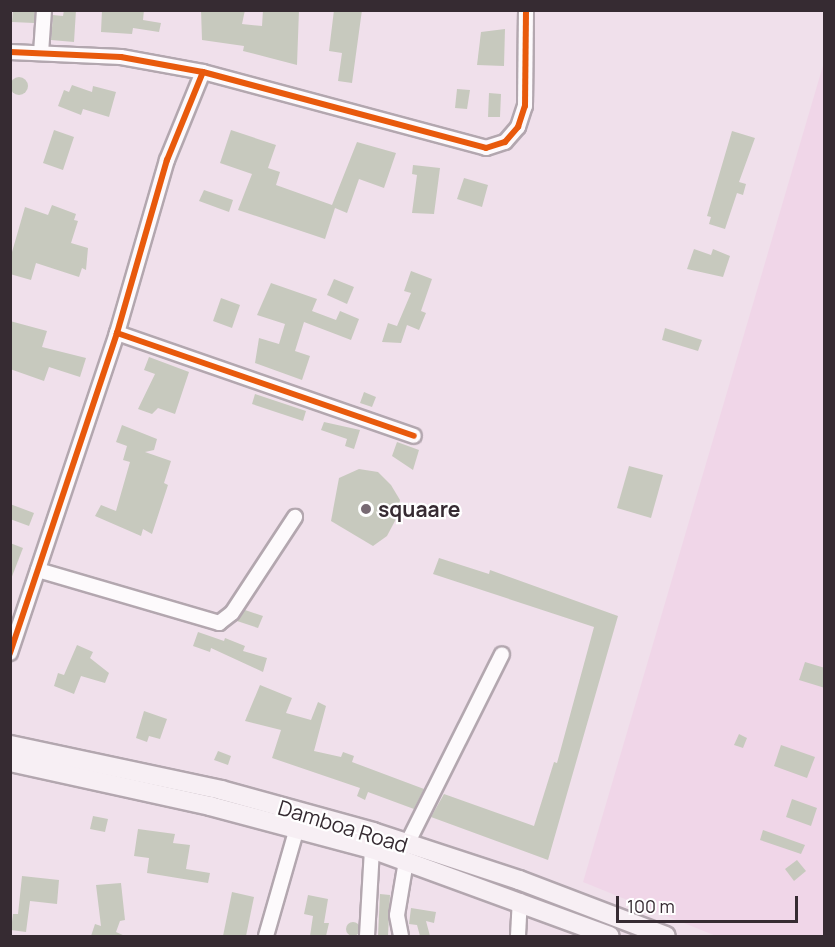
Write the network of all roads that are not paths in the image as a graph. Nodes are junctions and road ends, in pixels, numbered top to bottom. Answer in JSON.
{"nodes":[{"id":1,"x":44,"y":10,"type":"edge"},
{"id":2,"x":526,"y":10,"type":"edge"},
{"id":3,"x":10,"y":52,"type":"edge"},
{"id":4,"x":41,"y":53,"type":"junction"},
{"id":5,"x":203,"y":72,"type":"junction"},
{"id":6,"x":117,"y":333,"type":"junction"},
{"id":7,"x":414,"y":436,"type":"dead end"},
{"id":8,"x":295,"y":517,"type":"dead end"},
{"id":9,"x":38,"y":570,"type":"junction"},
{"id":10,"x":10,"y":653,"type":"edge"},
{"id":11,"x":502,"y":654,"type":"dead end"},
{"id":12,"x":10,"y":745,"type":"edge"},
{"id":13,"x":10,"y":762,"type":"edge"},
{"id":14,"x":297,"y":828,"type":"junction"},
{"id":15,"x":372,"y":849,"type":"junction"},
{"id":16,"x":406,"y":852,"type":"junction"},
{"id":17,"x":520,"y":901,"type":"junction"},
{"id":18,"x":266,"y":936,"type":"edge"},
{"id":19,"x":367,"y":936,"type":"edge"},
{"id":20,"x":401,"y":936,"type":"edge"},
{"id":21,"x":518,"y":936,"type":"edge"},
{"id":22,"x":610,"y":936,"type":"edge"},
{"id":23,"x":666,"y":936,"type":"edge"}],
"edges":[{"from":1,"to":4,"type":"street"},
{"from":2,"to":5,"type":"street"},
{"from":3,"to":4,"type":"street"},
{"from":4,"to":5,"type":"street"},
{"from":5,"to":6,"type":"street"},
{"from":6,"to":7,"type":"street"},
{"from":6,"to":9,"type":"street"},
{"from":8,"to":9,"type":"street"},
{"from":9,"to":10,"type":"street"},
{"from":11,"to":16,"type":"street"},
{"from":12,"to":16,"type":"main road","name":"Damboa Road"},
{"from":13,"to":14,"type":"main road","name":"Damboa Road"},
{"from":14,"to":15,"type":"main road","name":"Damboa Road"},
{"from":14,"to":18,"type":"street"},
{"from":15,"to":16,"type":"main road","name":"Damboa Road"},
{"from":15,"to":19,"type":"street"},
{"from":16,"to":17,"type":"main road","name":"Damboa Road"},
{"from":16,"to":20,"type":"street"},
{"from":16,"to":23,"type":"main road","name":"Damboa Road"},
{"from":17,"to":21,"type":"street"},
{"from":17,"to":22,"type":"main road","name":"Damboa Road"}]}
